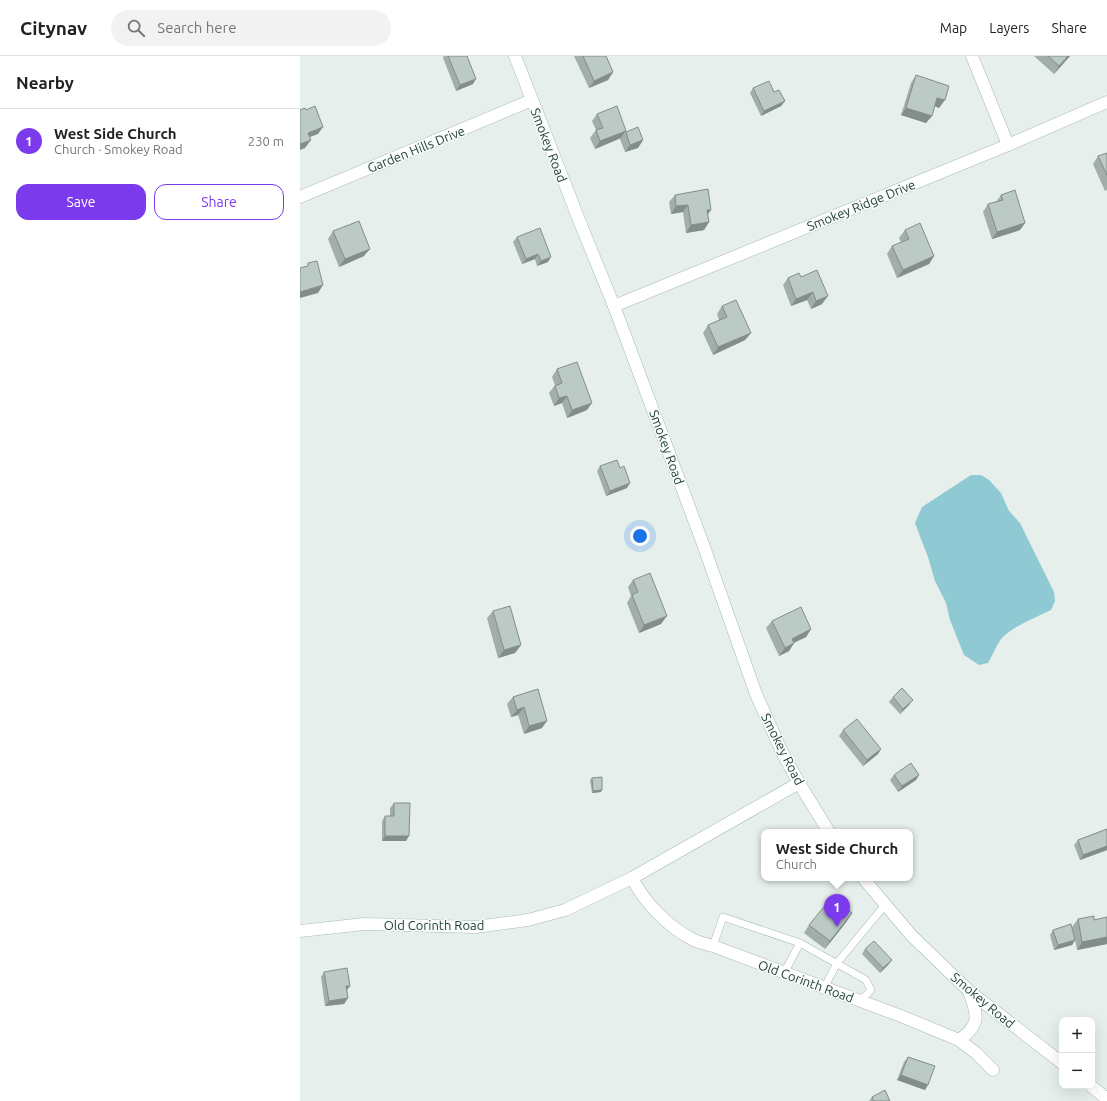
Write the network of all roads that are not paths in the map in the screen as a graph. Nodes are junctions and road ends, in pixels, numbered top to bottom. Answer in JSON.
{"nodes":[{"id":1,"x":515,"y":56,"type":"edge"},
{"id":2,"x":972,"y":56,"type":"edge"},
{"id":3,"x":532,"y":100,"type":"junction"},
{"id":4,"x":1107,"y":102,"type":"edge"},
{"id":5,"x":1008,"y":145,"type":"junction"},
{"id":6,"x":300,"y":197,"type":"edge"},
{"id":7,"x":614,"y":306,"type":"junction"},
{"id":8,"x":799,"y":783,"type":"junction"},
{"id":9,"x":827,"y":829,"type":"edge"},
{"id":10,"x":632,"y":878,"type":"junction"},
{"id":11,"x":865,"y":881,"type":"edge"},
{"id":12,"x":885,"y":905,"type":"junction"},
{"id":13,"x":300,"y":931,"type":"edge"},
{"id":14,"x":800,"y":943,"type":"junction"},
{"id":15,"x":713,"y":946,"type":"junction"},
{"id":16,"x":837,"y":963,"type":"junction"},
{"id":17,"x":784,"y":973,"type":"junction"},
{"id":18,"x":824,"y":988,"type":"junction"},
{"id":19,"x":969,"y":991,"type":"junction"},
{"id":20,"x":860,"y":1001,"type":"junction"},
{"id":21,"x":959,"y":1040,"type":"junction"},
{"id":22,"x":1059,"y":1061,"type":"edge"},
{"id":23,"x":993,"y":1070,"type":"dead end"},
{"id":24,"x":1095,"y":1089,"type":"edge"},
{"id":25,"x":1105,"y":1096,"type":"edge"}],
"edges":[{"from":1,"to":3,"type":"street","name":"Smokey Road"},
{"from":2,"to":5,"type":"street"},
{"from":3,"to":6,"type":"street","name":"Garden Hills Drive"},
{"from":3,"to":7,"type":"street","name":"Smokey Road"},
{"from":4,"to":5,"type":"street","name":"Smokey Ridge Drive"},
{"from":5,"to":7,"type":"street","name":"Smokey Ridge Drive"},
{"from":7,"to":8,"type":"street","name":"Smokey Road"},
{"from":8,"to":9,"type":"street","name":"Smokey Road"},
{"from":8,"to":10,"type":"street","name":"Old Corinth Road"},
{"from":10,"to":13,"type":"street","name":"Old Corinth Road"},
{"from":10,"to":15,"type":"street","name":"Old Corinth Road"},
{"from":11,"to":12,"type":"street","name":"Smokey Road"},
{"from":12,"to":16,"type":"lane"},
{"from":12,"to":19,"type":"street","name":"Smokey Road"},
{"from":14,"to":15,"type":"lane"},
{"from":14,"to":16,"type":"lane"},
{"from":14,"to":17,"type":"lane"},
{"from":15,"to":17,"type":"street","name":"Old Corinth Road"},
{"from":16,"to":18,"type":"lane"},
{"from":16,"to":20,"type":"lane"},
{"from":17,"to":18,"type":"street","name":"Old Corinth Road"},
{"from":18,"to":20,"type":"street","name":"Old Corinth Road"},
{"from":19,"to":21,"type":"street"},
{"from":19,"to":22,"type":"street","name":"Smokey Road"},
{"from":20,"to":21,"type":"street","name":"Old Corinth Road"},
{"from":21,"to":23,"type":"street","name":"Old Corinth Road"},
{"from":24,"to":25,"type":"street"}]}
